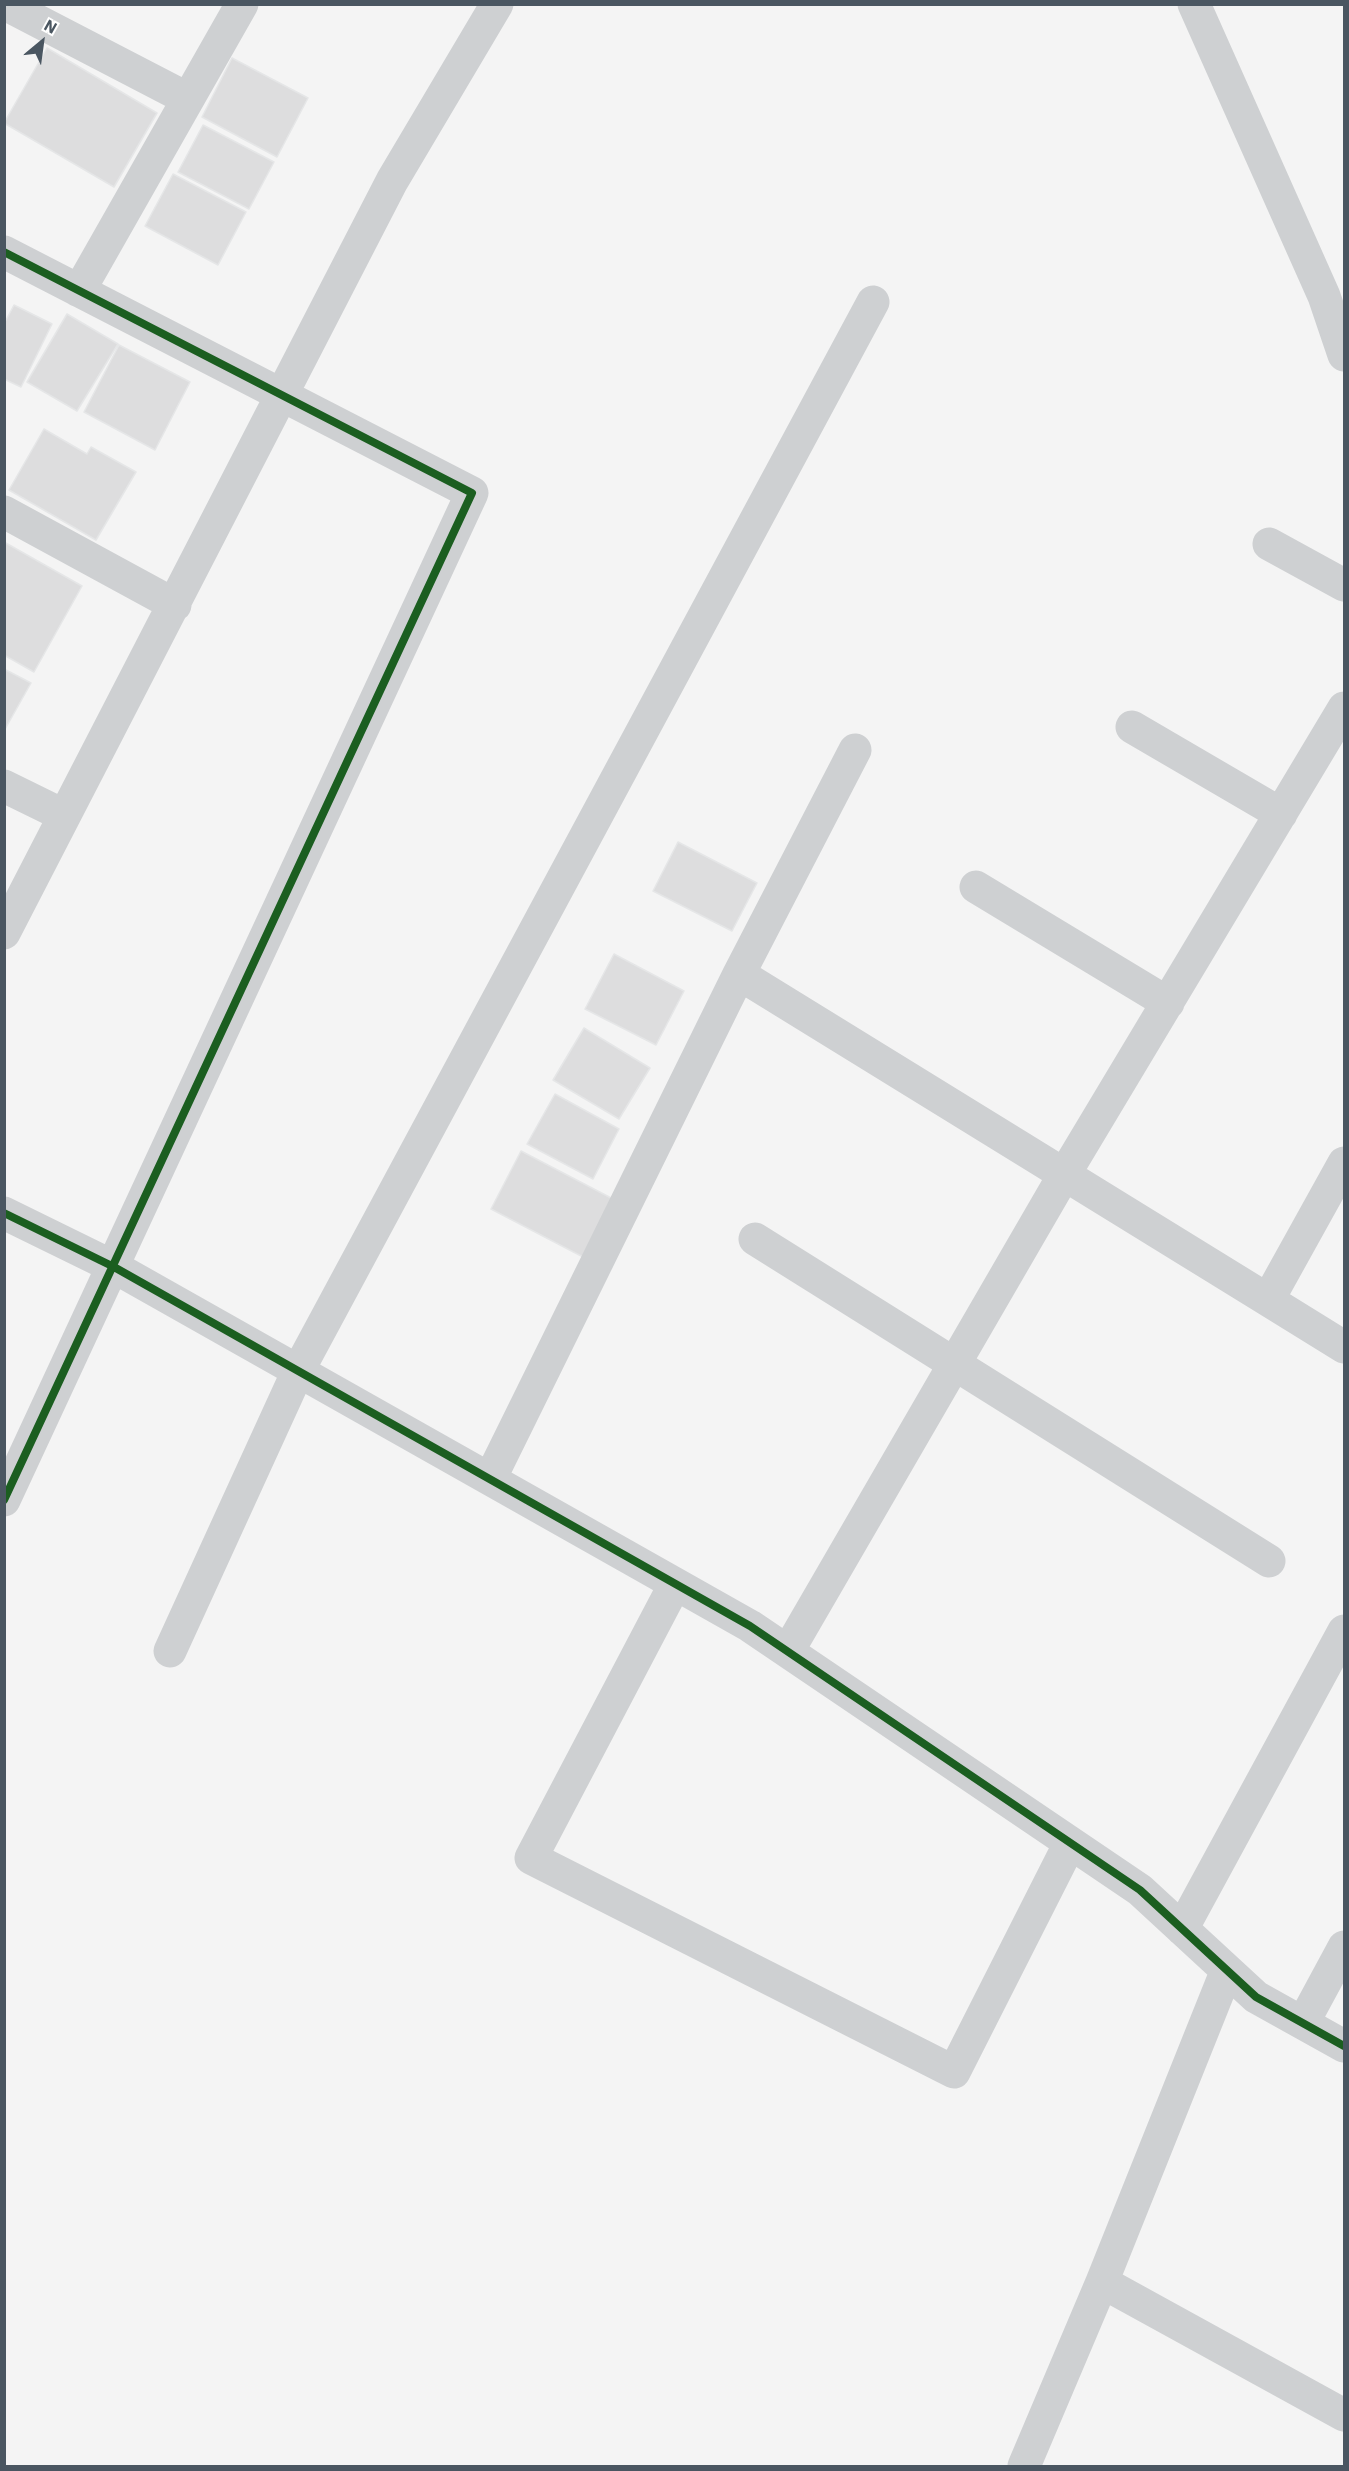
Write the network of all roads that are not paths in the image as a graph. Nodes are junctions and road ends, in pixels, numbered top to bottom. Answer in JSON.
{"nodes":[{"id":1,"x":5,"y":4,"type":"edge"},
{"id":2,"x":242,"y":4,"type":"edge"},
{"id":3,"x":497,"y":4,"type":"edge"},
{"id":4,"x":1194,"y":4,"type":"edge"},
{"id":5,"x":188,"y":99,"type":"junction"},
{"id":6,"x":4,"y":252,"type":"edge"},
{"id":7,"x":79,"y":291,"type":"junction"},
{"id":8,"x":873,"y":302,"type":"dead end"},
{"id":9,"x":1344,"y":355,"type":"edge"},
{"id":10,"x":282,"y":397,"type":"junction"},
{"id":11,"x":4,"y":512,"type":"edge"},
{"id":12,"x":1269,"y":544,"type":"dead end"},
{"id":13,"x":1344,"y":585,"type":"edge"},
{"id":14,"x":175,"y":605,"type":"junction"},
{"id":15,"x":1344,"y":708,"type":"edge"},
{"id":16,"x":1132,"y":727,"type":"dead end"},
{"id":17,"x":855,"y":750,"type":"dead end"},
{"id":18,"x":4,"y":786,"type":"edge"},
{"id":19,"x":1281,"y":814,"type":"junction"},
{"id":20,"x":63,"y":815,"type":"junction"},
{"id":21,"x":976,"y":887,"type":"dead end"},
{"id":22,"x":4,"y":933,"type":"edge"},
{"id":23,"x":739,"y":974,"type":"junction"},
{"id":24,"x":1168,"y":1003,"type":"junction"},
{"id":25,"x":1344,"y":1163,"type":"edge"},
{"id":26,"x":1064,"y":1175,"type":"junction"},
{"id":27,"x":4,"y":1213,"type":"edge"},
{"id":28,"x":755,"y":1239,"type":"dead end"},
{"id":29,"x":114,"y":1267,"type":"junction"},
{"id":30,"x":1268,"y":1300,"type":"junction"},
{"id":31,"x":1344,"y":1347,"type":"edge"},
{"id":32,"x":956,"y":1364,"type":"junction"},
{"id":33,"x":298,"y":1371,"type":"junction"},
{"id":34,"x":490,"y":1479,"type":"junction"},
{"id":35,"x":4,"y":1500,"type":"edge"},
{"id":36,"x":1269,"y":1561,"type":"dead end"},
{"id":37,"x":675,"y":1584,"type":"junction"},
{"id":38,"x":1344,"y":1631,"type":"edge"},
{"id":39,"x":170,"y":1651,"type":"dead end"},
{"id":40,"x":788,"y":1651,"type":"junction"},
{"id":41,"x":1070,"y":1843,"type":"junction"},
{"id":42,"x":1182,"y":1929,"type":"junction"},
{"id":43,"x":1344,"y":1947,"type":"edge"},
{"id":44,"x":1227,"y":1970,"type":"junction"},
{"id":45,"x":1256,"y":1997,"type":"junction"},
{"id":46,"x":1211,"y":2009,"type":"junction"},
{"id":47,"x":1303,"y":2023,"type":"junction"},
{"id":48,"x":1344,"y":2046,"type":"edge"},
{"id":49,"x":1102,"y":2283,"type":"junction"},
{"id":50,"x":1344,"y":2415,"type":"edge"},
{"id":51,"x":1024,"y":2466,"type":"edge"}],
"edges":[{"from":1,"to":5,"type":"street"},
{"from":2,"to":5,"type":"street"},
{"from":3,"to":10,"type":"street"},
{"from":4,"to":9,"type":"street"},
{"from":5,"to":7,"type":"street"},
{"from":6,"to":7,"type":"street"},
{"from":7,"to":10,"type":"street"},
{"from":8,"to":33,"type":"street"},
{"from":10,"to":14,"type":"street"},
{"from":10,"to":29,"type":"street"},
{"from":11,"to":14,"type":"street"},
{"from":12,"to":13,"type":"street"},
{"from":14,"to":20,"type":"street"},
{"from":15,"to":19,"type":"street"},
{"from":16,"to":19,"type":"street"},
{"from":17,"to":23,"type":"street"},
{"from":18,"to":20,"type":"street"},
{"from":19,"to":24,"type":"street"},
{"from":20,"to":22,"type":"street"},
{"from":21,"to":24,"type":"street"},
{"from":23,"to":26,"type":"street"},
{"from":23,"to":34,"type":"street"},
{"from":24,"to":26,"type":"street"},
{"from":25,"to":30,"type":"street"},
{"from":26,"to":30,"type":"street"},
{"from":26,"to":32,"type":"street"},
{"from":27,"to":29,"type":"street"},
{"from":28,"to":32,"type":"street"},
{"from":29,"to":33,"type":"street"},
{"from":29,"to":35,"type":"street"},
{"from":30,"to":31,"type":"street"},
{"from":32,"to":36,"type":"street"},
{"from":32,"to":40,"type":"street"},
{"from":33,"to":34,"type":"street"},
{"from":33,"to":39,"type":"street"},
{"from":34,"to":37,"type":"street"},
{"from":37,"to":40,"type":"street"},
{"from":37,"to":41,"type":"street"},
{"from":38,"to":42,"type":"street"},
{"from":40,"to":41,"type":"street"},
{"from":41,"to":42,"type":"street"},
{"from":42,"to":44,"type":"street"},
{"from":43,"to":47,"type":"street"},
{"from":44,"to":45,"type":"street"},
{"from":44,"to":46,"type":"street"},
{"from":45,"to":46,"type":"street"},
{"from":45,"to":47,"type":"street"},
{"from":46,"to":49,"type":"street"},
{"from":47,"to":48,"type":"street"},
{"from":49,"to":50,"type":"street"},
{"from":49,"to":51,"type":"street"}]}
